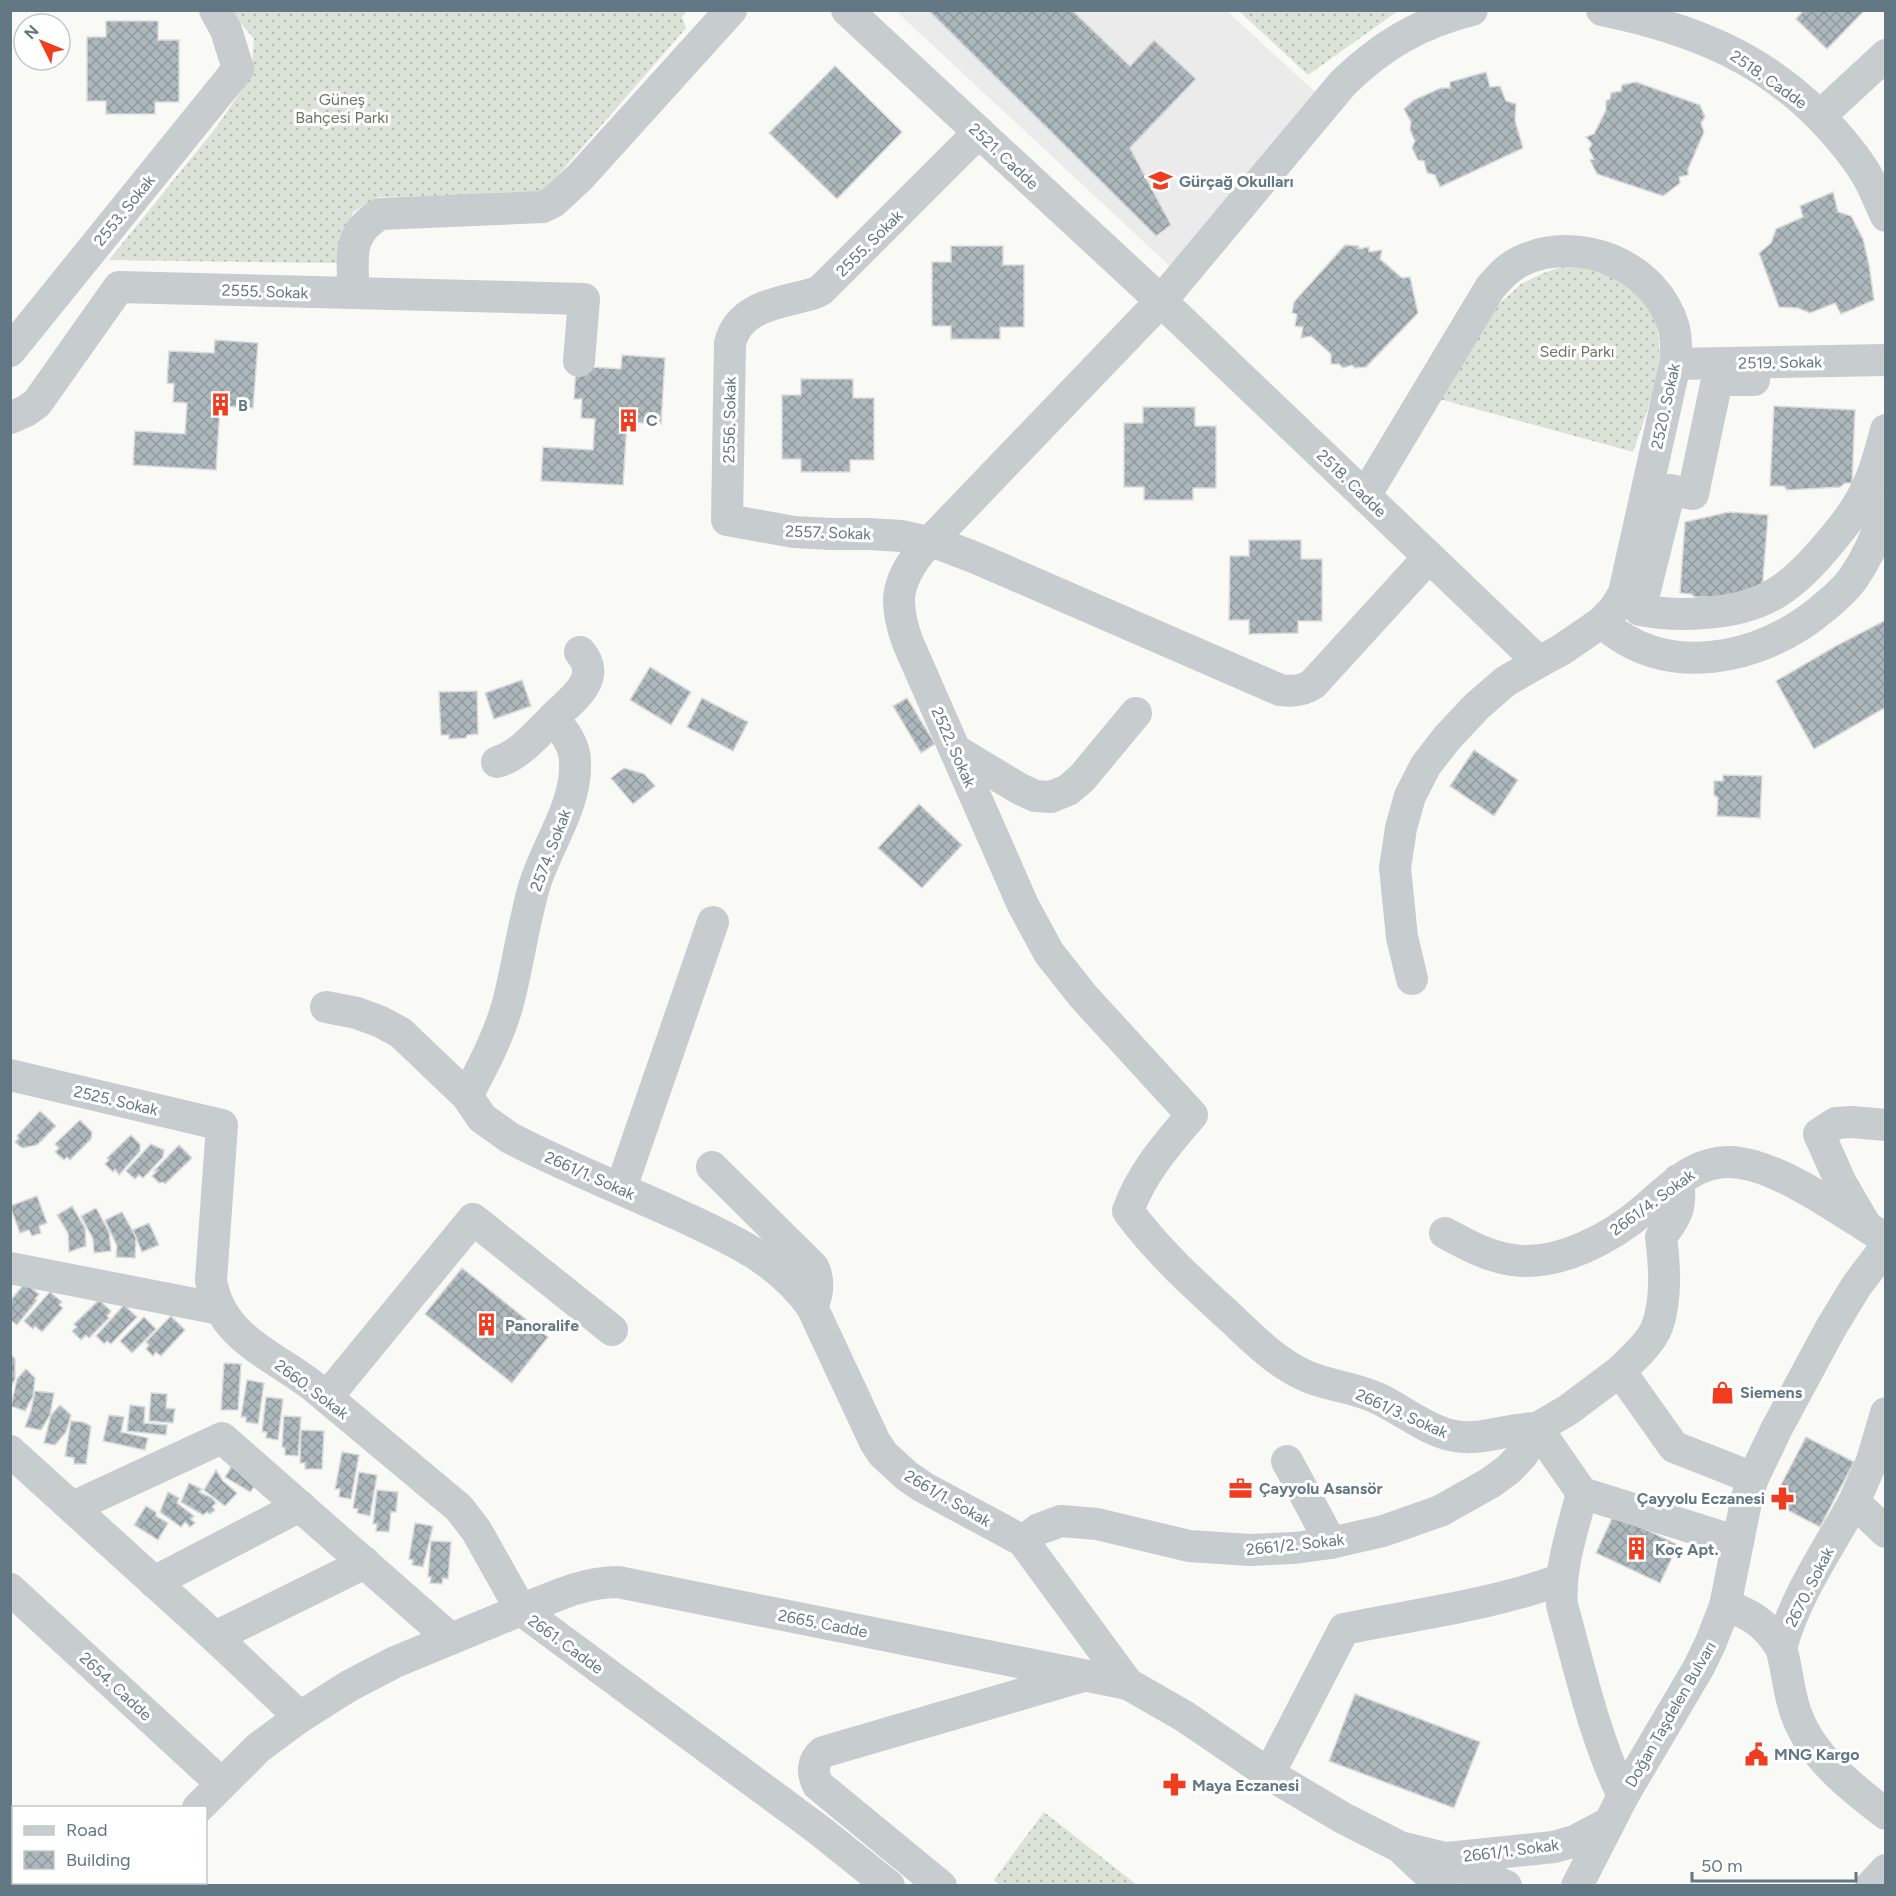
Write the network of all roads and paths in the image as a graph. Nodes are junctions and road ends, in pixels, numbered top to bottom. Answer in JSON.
{"nodes":[{"id":1,"x":215,"y":10,"type":"edge"},
{"id":2,"x":731,"y":10,"type":"edge"},
{"id":3,"x":1472,"y":10,"type":"edge"},
{"id":4,"x":1602,"y":10,"type":"edge"},
{"id":5,"x":853,"y":12,"type":"edge"},
{"id":6,"x":1886,"y":55,"type":"edge"},
{"id":7,"x":1820,"y":116,"type":"junction"},
{"id":8,"x":979,"y":132,"type":"junction"},
{"id":9,"x":1886,"y":216,"type":"edge"},
{"id":10,"x":353,"y":293,"type":"junction"},
{"id":11,"x":1161,"y":301,"type":"junction"},
{"id":12,"x":740,"y":323,"type":"joint"},
{"id":13,"x":10,"y":351,"type":"edge"},
{"id":14,"x":1886,"y":360,"type":"edge"},
{"id":15,"x":579,"y":361,"type":"dead end"},
{"id":16,"x":1755,"y":363,"type":"junction"},
{"id":17,"x":1675,"y":364,"type":"junction"},
{"id":18,"x":10,"y":418,"type":"edge"},
{"id":19,"x":1886,"y":430,"type":"edge"},
{"id":20,"x":1365,"y":496,"type":"junction"},
{"id":21,"x":1883,"y":514,"type":"edge"},
{"id":22,"x":727,"y":520,"type":"joint"},
{"id":23,"x":930,"y":542,"type":"junction"},
{"id":24,"x":1429,"y":557,"type":"junction"},
{"id":25,"x":1602,"y":622,"type":"junction"},
{"id":26,"x":580,"y":652,"type":"dead end"},
{"id":27,"x":1539,"y":662,"type":"junction"},
{"id":28,"x":1136,"y":713,"type":"dead end"},
{"id":29,"x":553,"y":718,"type":"junction"},
{"id":30,"x":955,"y":750,"type":"junction"},
{"id":31,"x":497,"y":762,"type":"dead end"},
{"id":32,"x":713,"y":922,"type":"dead end"},
{"id":33,"x":1412,"y":979,"type":"dead end"},
{"id":34,"x":326,"y":1007,"type":"dead end"},
{"id":35,"x":10,"y":1075,"type":"edge"},
{"id":36,"x":468,"y":1096,"type":"junction"},
{"id":37,"x":222,"y":1125,"type":"joint"},
{"id":38,"x":1886,"y":1125,"type":"edge"},
{"id":39,"x":712,"y":1167,"type":"dead end"},
{"id":40,"x":1678,"y":1180,"type":"junction"},
{"id":41,"x":621,"y":1188,"type":"junction"},
{"id":42,"x":1128,"y":1211,"type":"joint"},
{"id":43,"x":1445,"y":1233,"type":"dead end"},
{"id":44,"x":1879,"y":1238,"type":"edge"},
{"id":45,"x":10,"y":1268,"type":"edge"},
{"id":46,"x":812,"y":1307,"type":"junction"},
{"id":47,"x":220,"y":1309,"type":"junction"},
{"id":48,"x":612,"y":1330,"type":"dead end"},
{"id":49,"x":1620,"y":1371,"type":"junction"},
{"id":50,"x":327,"y":1397,"type":"junction"},
{"id":51,"x":1886,"y":1413,"type":"edge"},
{"id":52,"x":1537,"y":1428,"type":"junction"},
{"id":53,"x":10,"y":1450,"type":"edge"},
{"id":54,"x":1287,"y":1461,"type":"dead end"},
{"id":55,"x":1753,"y":1478,"type":"junction"},
{"id":56,"x":1582,"y":1493,"type":"junction"},
{"id":57,"x":1854,"y":1502,"type":"junction"},
{"id":58,"x":300,"y":1506,"type":"junction"},
{"id":59,"x":73,"y":1507,"type":"junction"},
{"id":60,"x":1886,"y":1532,"type":"edge"},
{"id":61,"x":1023,"y":1541,"type":"junction"},
{"id":62,"x":1738,"y":1542,"type":"junction"},
{"id":63,"x":1331,"y":1543,"type":"junction"},
{"id":64,"x":365,"y":1563,"type":"junction"},
{"id":65,"x":1562,"y":1579,"type":"junction"},
{"id":66,"x":154,"y":1582,"type":"junction"},
{"id":67,"x":10,"y":1589,"type":"edge"},
{"id":68,"x":1725,"y":1606,"type":"junction"},
{"id":69,"x":521,"y":1610,"type":"junction"},
{"id":70,"x":215,"y":1637,"type":"junction"},
{"id":71,"x":451,"y":1639,"type":"junction"},
{"id":72,"x":1781,"y":1648,"type":"junction"},
{"id":73,"x":1087,"y":1675,"type":"junction"},
{"id":74,"x":1128,"y":1684,"type":"junction"},
{"id":75,"x":300,"y":1717,"type":"junction"},
{"id":76,"x":1269,"y":1774,"type":"junction"},
{"id":77,"x":221,"y":1783,"type":"junction"},
{"id":78,"x":1623,"y":1796,"type":"junction"},
{"id":79,"x":200,"y":1806,"type":"edge"},
{"id":80,"x":1886,"y":1814,"type":"edge"},
{"id":81,"x":1609,"y":1823,"type":"junction"},
{"id":82,"x":1886,"y":1870,"type":"edge"},
{"id":83,"x":1441,"y":1877,"type":"edge"},
{"id":84,"x":889,"y":1886,"type":"edge"},
{"id":85,"x":941,"y":1886,"type":"edge"},
{"id":86,"x":1506,"y":1886,"type":"edge"},
{"id":87,"x":1577,"y":1886,"type":"edge"},
{"id":88,"x":1871,"y":1886,"type":"edge"}],
"edges":[{"from":1,"to":13,"type":"street","name":"2553. Sokak"},
{"from":2,"to":10,"type":"street"},
{"from":3,"to":11,"type":"street"},
{"from":4,"to":7,"type":"street","name":"2518. Cadde"},
{"from":5,"to":8,"type":"street","name":"2521. Cadde"},
{"from":6,"to":7,"type":"street"},
{"from":7,"to":9,"type":"street","name":"2518. Cadde"},
{"from":8,"to":11,"type":"street","name":"2521. Cadde"},
{"from":8,"to":12,"type":"street","name":"2555. Sokak"},
{"from":10,"to":15,"type":"street","name":"2555. Sokak"},
{"from":10,"to":18,"type":"street","name":"2555. Sokak"},
{"from":11,"to":20,"type":"street","name":"2518. Cadde"},
{"from":11,"to":23,"type":"street","name":"2522. Sokak"},
{"from":12,"to":22,"type":"street","name":"2556. Sokak"},
{"from":14,"to":16,"type":"street","name":"2519. Sokak"},
{"from":16,"to":17,"type":"street","name":"2519. Sokak"},
{"from":16,"to":19,"type":"street"},
{"from":17,"to":20,"type":"street","name":"2520. Sokak"},
{"from":17,"to":25,"type":"street","name":"2520. Sokak"},
{"from":20,"to":24,"type":"street","name":"2518. Cadde"},
{"from":21,"to":25,"type":"street"},
{"from":22,"to":23,"type":"street","name":"2557. Sokak"},
{"from":23,"to":24,"type":"street","name":"2557. Sokak"},
{"from":23,"to":30,"type":"street","name":"2522. Sokak"},
{"from":24,"to":27,"type":"street","name":"2518. Cadde"},
{"from":25,"to":27,"type":"street"},
{"from":26,"to":29,"type":"street"},
{"from":27,"to":33,"type":"street"},
{"from":28,"to":30,"type":"street"},
{"from":29,"to":31,"type":"street"},
{"from":29,"to":36,"type":"street","name":"2574. Sokak"},
{"from":30,"to":42,"type":"street","name":"2522. Sokak"},
{"from":32,"to":41,"type":"street"},
{"from":34,"to":36,"type":"street","name":"2661/1. Sokak"},
{"from":35,"to":37,"type":"street","name":"2525. Sokak"},
{"from":36,"to":41,"type":"street","name":"2661/1. Sokak"},
{"from":37,"to":47,"type":"street","name":"2660. Sokak"},
{"from":38,"to":44,"type":"street"},
{"from":39,"to":46,"type":"street"},
{"from":40,"to":43,"type":"street","name":"2661/4. Sokak"},
{"from":40,"to":44,"type":"street","name":"2661/4. Sokak"},
{"from":40,"to":49,"type":"street"},
{"from":41,"to":46,"type":"street","name":"2661/1. Sokak"},
{"from":42,"to":52,"type":"street","name":"2661/3. Sokak"},
{"from":44,"to":55,"type":"street","name":"Doğan Taşdelen Bulvarı"},
{"from":45,"to":47,"type":"street"},
{"from":46,"to":61,"type":"street","name":"2661/1. Sokak"},
{"from":47,"to":50,"type":"street","name":"2660. Sokak"},
{"from":48,"to":50,"type":"street"},
{"from":49,"to":52,"type":"street"},
{"from":49,"to":55,"type":"street"},
{"from":50,"to":69,"type":"street","name":"2660. Sokak"},
{"from":51,"to":57,"type":"street","name":"2670. Sokak"},
{"from":52,"to":56,"type":"street"},
{"from":52,"to":63,"type":"street","name":"2661/2. Sokak"},
{"from":53,"to":59,"type":"street"},
{"from":54,"to":63,"type":"street"},
{"from":55,"to":62,"type":"street","name":"Doğan Taşdelen Bulvarı"},
{"from":56,"to":62,"type":"street"},
{"from":56,"to":65,"type":"street"},
{"from":57,"to":60,"type":"street"},
{"from":57,"to":72,"type":"street","name":"2670. Sokak"},
{"from":58,"to":59,"type":"street"},
{"from":58,"to":64,"type":"street"},
{"from":58,"to":66,"type":"street"},
{"from":59,"to":66,"type":"street"},
{"from":61,"to":63,"type":"street","name":"2661/2. Sokak"},
{"from":61,"to":74,"type":"street","name":"2661/1. Sokak"},
{"from":62,"to":68,"type":"street","name":"Doğan Taşdelen Bulvarı"},
{"from":64,"to":70,"type":"street"},
{"from":64,"to":71,"type":"street"},
{"from":65,"to":76,"type":"street"},
{"from":65,"to":78,"type":"street"},
{"from":66,"to":70,"type":"street"},
{"from":67,"to":77,"type":"street","name":"2654. Cadde"},
{"from":68,"to":72,"type":"street","name":"2670. Sokak"},
{"from":68,"to":78,"type":"street","name":"Doğan Taşdelen Bulvarı"},
{"from":69,"to":71,"type":"street","name":"2661. Cadde"},
{"from":69,"to":73,"type":"street","name":"2665. Cadde"},
{"from":69,"to":84,"type":"street","name":"2661. Cadde"},
{"from":70,"to":75,"type":"street"},
{"from":71,"to":75,"type":"street","name":"2661. Cadde"},
{"from":72,"to":80,"type":"street"},
{"from":73,"to":74,"type":"street","name":"2665. Cadde"},
{"from":73,"to":85,"type":"street"},
{"from":74,"to":76,"type":"street","name":"2661/1. Sokak"},
{"from":75,"to":77,"type":"street","name":"2661. Cadde"},
{"from":76,"to":83,"type":"street","name":"2661/1. Sokak"},
{"from":77,"to":79,"type":"street","name":"2661. Cadde"},
{"from":78,"to":81,"type":"street","name":"Doğan Taşdelen Bulvarı"},
{"from":81,"to":83,"type":"street","name":"2661/1. Sokak"},
{"from":81,"to":87,"type":"street","name":"Doğan Taşdelen Bulvarı"},
{"from":82,"to":88,"type":"street"},
{"from":83,"to":86,"type":"street","name":"2661/1. Sokak"}]}
